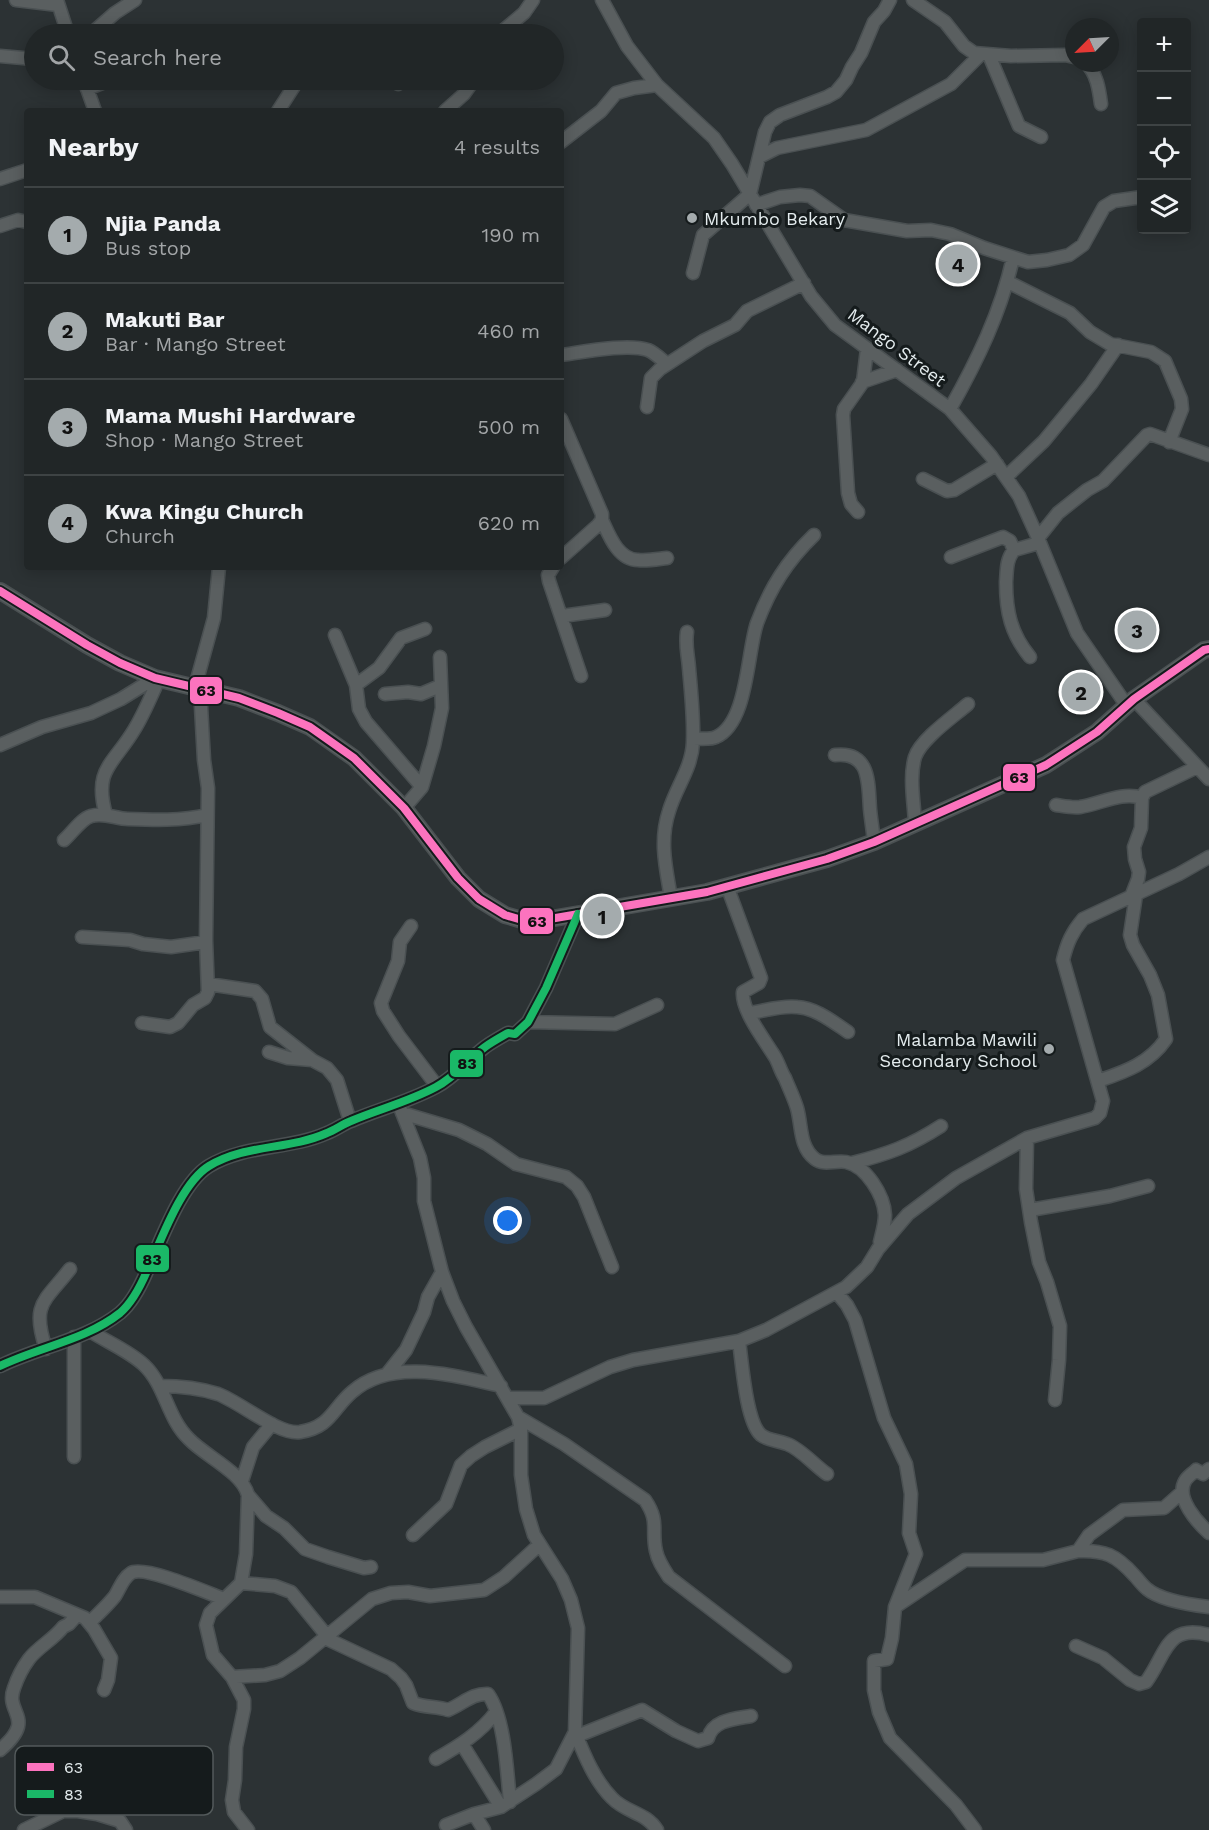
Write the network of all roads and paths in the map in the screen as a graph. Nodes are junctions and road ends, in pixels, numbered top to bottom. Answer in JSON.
{"nodes":[{"id":1,"x":16,"y":0,"type":"edge"},
{"id":2,"x":135,"y":0,"type":"edge"},
{"id":3,"x":532,"y":0,"type":"edge"},
{"id":4,"x":602,"y":0,"type":"edge"},
{"id":5,"x":890,"y":0,"type":"edge"},
{"id":6,"x":913,"y":0,"type":"edge"},
{"id":7,"x":57,"y":3,"type":"edge"},
{"id":8,"x":64,"y":24,"type":"edge"},
{"id":9,"x":102,"y":24,"type":"edge"},
{"id":10,"x":511,"y":24,"type":"edge"},
{"id":11,"x":985,"y":54,"type":"junction"},
{"id":12,"x":1065,"y":55,"type":"edge"},
{"id":13,"x":0,"y":56,"type":"edge"},
{"id":14,"x":24,"y":58,"type":"edge"},
{"id":15,"x":1092,"y":72,"type":"edge"},
{"id":16,"x":657,"y":85,"type":"junction"},
{"id":17,"x":88,"y":90,"type":"edge"},
{"id":18,"x":292,"y":90,"type":"edge"},
{"id":19,"x":467,"y":90,"type":"edge"},
{"id":20,"x":1101,"y":104,"type":"dead end"},
{"id":21,"x":94,"y":108,"type":"edge"},
{"id":22,"x":280,"y":108,"type":"edge"},
{"id":23,"x":448,"y":108,"type":"edge"},
{"id":24,"x":1041,"y":137,"type":"dead end"},
{"id":25,"x":564,"y":140,"type":"edge"},
{"id":26,"x":759,"y":158,"type":"junction"},
{"id":27,"x":24,"y":171,"type":"edge"},
{"id":28,"x":0,"y":179,"type":"edge"},
{"id":29,"x":1137,"y":198,"type":"edge"},
{"id":30,"x":753,"y":200,"type":"junction"},
{"id":31,"x":24,"y":221,"type":"edge"},
{"id":32,"x":0,"y":226,"type":"edge"},
{"id":33,"x":1013,"y":258,"type":"junction"},
{"id":34,"x":693,"y":273,"type":"dead end"},
{"id":35,"x":804,"y":282,"type":"junction"},
{"id":36,"x":1008,"y":282,"type":"junction"},
{"id":37,"x":1118,"y":345,"type":"junction"},
{"id":38,"x":867,"y":349,"type":"junction"},
{"id":39,"x":564,"y":355,"type":"edge"},
{"id":40,"x":667,"y":364,"type":"junction"},
{"id":41,"x":897,"y":370,"type":"junction"},
{"id":42,"x":862,"y":382,"type":"junction"},
{"id":43,"x":647,"y":407,"type":"dead end"},
{"id":44,"x":950,"y":409,"type":"junction"},
{"id":45,"x":564,"y":426,"type":"edge"},
{"id":46,"x":1169,"y":442,"type":"junction"},
{"id":47,"x":1209,"y":455,"type":"edge"},
{"id":48,"x":997,"y":464,"type":"junction"},
{"id":49,"x":1006,"y":477,"type":"junction"},
{"id":50,"x":923,"y":479,"type":"dead end"},
{"id":51,"x":858,"y":512,"type":"dead end"},
{"id":52,"x":602,"y":520,"type":"junction"},
{"id":53,"x":814,"y":535,"type":"dead end"},
{"id":54,"x":1039,"y":540,"type":"junction"},
{"id":55,"x":1014,"y":550,"type":"junction"},
{"id":56,"x":564,"y":555,"type":"edge"},
{"id":57,"x":951,"y":557,"type":"dead end"},
{"id":58,"x":667,"y":558,"type":"dead end"},
{"id":59,"x":219,"y":570,"type":"edge"},
{"id":60,"x":551,"y":570,"type":"edge"},
{"id":61,"x":0,"y":591,"type":"edge"},
{"id":62,"x":605,"y":610,"type":"dead end"},
{"id":63,"x":562,"y":616,"type":"junction"},
{"id":64,"x":425,"y":629,"type":"dead end"},
{"id":65,"x":687,"y":632,"type":"dead end"},
{"id":66,"x":335,"y":635,"type":"dead end"},
{"id":67,"x":1209,"y":649,"type":"edge"},
{"id":68,"x":440,"y":657,"type":"dead end"},
{"id":69,"x":1030,"y":657,"type":"dead end"},
{"id":70,"x":581,"y":676,"type":"dead end"},
{"id":71,"x":157,"y":678,"type":"junction"},
{"id":72,"x":356,"y":685,"type":"junction"},
{"id":73,"x":440,"y":686,"type":"junction"},
{"id":74,"x":197,"y":688,"type":"junction"},
{"id":75,"x":385,"y":694,"type":"dead end"},
{"id":76,"x":1131,"y":703,"type":"junction"},
{"id":77,"x":968,"y":704,"type":"dead end"},
{"id":78,"x":693,"y":739,"type":"junction"},
{"id":79,"x":0,"y":745,"type":"edge"},
{"id":80,"x":835,"y":755,"type":"dead end"},
{"id":81,"x":1197,"y":767,"type":"junction"},
{"id":82,"x":1209,"y":779,"type":"edge"},
{"id":83,"x":422,"y":787,"type":"junction"},
{"id":84,"x":1142,"y":798,"type":"junction"},
{"id":85,"x":1056,"y":805,"type":"dead end"},
{"id":86,"x":404,"y":808,"type":"junction"},
{"id":87,"x":106,"y":815,"type":"junction"},
{"id":88,"x":207,"y":815,"type":"junction"},
{"id":89,"x":915,"y":823,"type":"junction"},
{"id":90,"x":64,"y":840,"type":"dead end"},
{"id":91,"x":874,"y":842,"type":"junction"},
{"id":92,"x":1209,"y":857,"type":"edge"},
{"id":93,"x":727,"y":886,"type":"junction"},
{"id":94,"x":1133,"y":896,"type":"junction"},
{"id":95,"x":672,"y":898,"type":"junction"},
{"id":96,"x":578,"y":914,"type":"junction"},
{"id":97,"x":411,"y":926,"type":"dead end"},
{"id":98,"x":82,"y":937,"type":"dead end"},
{"id":99,"x":206,"y":942,"type":"junction"},
{"id":100,"x":208,"y":984,"type":"junction"},
{"id":101,"x":657,"y":1005,"type":"dead end"},
{"id":102,"x":749,"y":1013,"type":"junction"},
{"id":103,"x":528,"y":1022,"type":"junction"},
{"id":104,"x":142,"y":1023,"type":"dead end"},
{"id":105,"x":848,"y":1032,"type":"dead end"},
{"id":106,"x":269,"y":1052,"type":"dead end"},
{"id":107,"x":312,"y":1059,"type":"junction"},
{"id":108,"x":1098,"y":1081,"type":"junction"},
{"id":109,"x":437,"y":1086,"type":"junction"},
{"id":110,"x":400,"y":1109,"type":"junction"},
{"id":111,"x":350,"y":1121,"type":"junction"},
{"id":112,"x":941,"y":1126,"type":"dead end"},
{"id":113,"x":1027,"y":1138,"type":"junction"},
{"id":114,"x":852,"y":1164,"type":"junction"},
{"id":115,"x":1148,"y":1186,"type":"dead end"},
{"id":116,"x":1030,"y":1209,"type":"junction"},
{"id":117,"x":878,"y":1249,"type":"junction"},
{"id":118,"x":612,"y":1268,"type":"dead end"},
{"id":119,"x":70,"y":1269,"type":"dead end"},
{"id":120,"x":442,"y":1272,"type":"junction"},
{"id":121,"x":837,"y":1293,"type":"junction"},
{"id":122,"x":90,"y":1331,"type":"junction"},
{"id":123,"x":74,"y":1337,"type":"junction"},
{"id":124,"x":739,"y":1341,"type":"junction"},
{"id":125,"x":46,"y":1349,"type":"junction"},
{"id":126,"x":0,"y":1366,"type":"edge"},
{"id":127,"x":387,"y":1374,"type":"junction"},
{"id":128,"x":160,"y":1386,"type":"junction"},
{"id":129,"x":501,"y":1386,"type":"junction"},
{"id":130,"x":507,"y":1398,"type":"junction"},
{"id":131,"x":1055,"y":1400,"type":"dead end"},
{"id":132,"x":520,"y":1423,"type":"junction"},
{"id":133,"x":272,"y":1424,"type":"junction"},
{"id":134,"x":74,"y":1457,"type":"dead end"},
{"id":135,"x":1209,"y":1469,"type":"edge"},
{"id":136,"x":827,"y":1474,"type":"dead end"},
{"id":137,"x":242,"y":1481,"type":"junction"},
{"id":138,"x":1182,"y":1492,"type":"junction"},
{"id":139,"x":248,"y":1494,"type":"junction"},
{"id":140,"x":1209,"y":1533,"type":"edge"},
{"id":141,"x":413,"y":1535,"type":"dead end"},
{"id":142,"x":539,"y":1545,"type":"junction"},
{"id":143,"x":1078,"y":1551,"type":"junction"},
{"id":144,"x":371,"y":1567,"type":"dead end"},
{"id":145,"x":241,"y":1584,"type":"junction"},
{"id":146,"x":0,"y":1597,"type":"edge"},
{"id":147,"x":224,"y":1599,"type":"junction"},
{"id":148,"x":895,"y":1607,"type":"junction"},
{"id":149,"x":1209,"y":1607,"type":"edge"},
{"id":150,"x":77,"y":1615,"type":"junction"},
{"id":151,"x":89,"y":1623,"type":"junction"},
{"id":152,"x":1209,"y":1635,"type":"edge"},
{"id":153,"x":326,"y":1637,"type":"junction"},
{"id":154,"x":1076,"y":1646,"type":"dead end"},
{"id":155,"x":785,"y":1666,"type":"dead end"},
{"id":156,"x":232,"y":1677,"type":"junction"},
{"id":157,"x":104,"y":1690,"type":"dead end"},
{"id":158,"x":496,"y":1712,"type":"junction"},
{"id":159,"x":751,"y":1716,"type":"dead end"},
{"id":160,"x":576,"y":1734,"type":"junction"},
{"id":161,"x":462,"y":1744,"type":"junction"},
{"id":162,"x":0,"y":1750,"type":"edge"},
{"id":163,"x":436,"y":1759,"type":"dead end"},
{"id":164,"x":505,"y":1804,"type":"junction"},
{"id":165,"x":474,"y":1814,"type":"junction"},
{"id":166,"x":55,"y":1815,"type":"edge"},
{"id":167,"x":100,"y":1815,"type":"edge"},
{"id":168,"x":446,"y":1825,"type":"dead end"},
{"id":169,"x":24,"y":1830,"type":"edge"},
{"id":170,"x":126,"y":1830,"type":"edge"},
{"id":171,"x":248,"y":1830,"type":"edge"},
{"id":172,"x":484,"y":1830,"type":"edge"},
{"id":173,"x":657,"y":1830,"type":"edge"},
{"id":174,"x":975,"y":1830,"type":"edge"}],
"edges":[{"from":1,"to":7,"type":"street"},
{"from":2,"to":9,"type":"street"},
{"from":3,"to":10,"type":"street"},
{"from":4,"to":16,"type":"street","name":"Mango Street"},
{"from":5,"to":26,"type":"street"},
{"from":6,"to":11,"type":"street"},
{"from":7,"to":8,"type":"street"},
{"from":11,"to":12,"type":"street"},
{"from":11,"to":24,"type":"street"},
{"from":11,"to":26,"type":"street"},
{"from":13,"to":14,"type":"street"},
{"from":15,"to":20,"type":"street"},
{"from":16,"to":25,"type":"street"},
{"from":16,"to":30,"type":"street","name":"Mango Street"},
{"from":17,"to":21,"type":"street"},
{"from":18,"to":22,"type":"street"},
{"from":19,"to":23,"type":"street"},
{"from":26,"to":30,"type":"street"},
{"from":27,"to":28,"type":"street"},
{"from":29,"to":33,"type":"street"},
{"from":30,"to":33,"type":"street"},
{"from":30,"to":34,"type":"street"},
{"from":30,"to":35,"type":"street","name":"Mango Street"},
{"from":31,"to":32,"type":"street"},
{"from":33,"to":36,"type":"street"},
{"from":35,"to":38,"type":"street","name":"Mango Street"},
{"from":35,"to":40,"type":"street"},
{"from":36,"to":37,"type":"street"},
{"from":36,"to":44,"type":"street"},
{"from":37,"to":46,"type":"street"},
{"from":37,"to":49,"type":"street"},
{"from":38,"to":41,"type":"street","name":"Mango Street"},
{"from":38,"to":42,"type":"street"},
{"from":39,"to":40,"type":"street"},
{"from":40,"to":43,"type":"street"},
{"from":41,"to":42,"type":"street"},
{"from":41,"to":44,"type":"street","name":"Mango Street"},
{"from":42,"to":51,"type":"street"},
{"from":44,"to":48,"type":"street","name":"Mango Street"},
{"from":45,"to":52,"type":"street"},
{"from":46,"to":47,"type":"street"},
{"from":46,"to":54,"type":"street"},
{"from":48,"to":49,"type":"street","name":"Mango Street"},
{"from":48,"to":50,"type":"street"},
{"from":49,"to":54,"type":"street","name":"Mango Street"},
{"from":52,"to":56,"type":"street"},
{"from":52,"to":58,"type":"street"},
{"from":53,"to":78,"type":"street"},
{"from":54,"to":55,"type":"street"},
{"from":54,"to":76,"type":"street","name":"Mango Street"},
{"from":55,"to":57,"type":"street"},
{"from":55,"to":69,"type":"street"},
{"from":59,"to":74,"type":"street"},
{"from":60,"to":63,"type":"street"},
{"from":61,"to":71,"type":"street"},
{"from":62,"to":63,"type":"street"},
{"from":63,"to":70,"type":"street"},
{"from":64,"to":72,"type":"street"},
{"from":65,"to":78,"type":"street"},
{"from":66,"to":72,"type":"street"},
{"from":67,"to":76,"type":"street"},
{"from":68,"to":73,"type":"street"},
{"from":71,"to":74,"type":"street"},
{"from":71,"to":79,"type":"street"},
{"from":71,"to":87,"type":"street"},
{"from":72,"to":83,"type":"street"},
{"from":73,"to":75,"type":"street"},
{"from":73,"to":83,"type":"street"},
{"from":74,"to":86,"type":"street"},
{"from":74,"to":88,"type":"street"},
{"from":76,"to":81,"type":"street","name":"Mango Street"},
{"from":76,"to":89,"type":"street"},
{"from":77,"to":89,"type":"street"},
{"from":78,"to":95,"type":"street"},
{"from":80,"to":91,"type":"street"},
{"from":81,"to":82,"type":"street","name":"Mango Street"},
{"from":81,"to":84,"type":"street"},
{"from":83,"to":86,"type":"street"},
{"from":84,"to":85,"type":"street"},
{"from":84,"to":94,"type":"street"},
{"from":86,"to":96,"type":"street"},
{"from":87,"to":88,"type":"street"},
{"from":87,"to":90,"type":"street"},
{"from":88,"to":99,"type":"street"},
{"from":89,"to":91,"type":"street"},
{"from":91,"to":93,"type":"street"},
{"from":92,"to":94,"type":"street"},
{"from":93,"to":95,"type":"street"},
{"from":93,"to":102,"type":"street"},
{"from":94,"to":108,"type":"street"},
{"from":94,"to":108,"type":"street"},
{"from":95,"to":96,"type":"street"},
{"from":96,"to":103,"type":"street"},
{"from":97,"to":109,"type":"street"},
{"from":98,"to":99,"type":"street"},
{"from":99,"to":100,"type":"street"},
{"from":100,"to":104,"type":"street"},
{"from":100,"to":107,"type":"street"},
{"from":101,"to":103,"type":"street"},
{"from":102,"to":105,"type":"street"},
{"from":102,"to":114,"type":"street"},
{"from":103,"to":109,"type":"street"},
{"from":106,"to":107,"type":"street"},
{"from":107,"to":111,"type":"street"},
{"from":108,"to":113,"type":"street"},
{"from":109,"to":110,"type":"street"},
{"from":110,"to":111,"type":"street"},
{"from":110,"to":118,"type":"street"},
{"from":110,"to":120,"type":"street"},
{"from":111,"to":122,"type":"street"},
{"from":112,"to":114,"type":"street"},
{"from":113,"to":116,"type":"street"},
{"from":113,"to":117,"type":"street"},
{"from":114,"to":117,"type":"street"},
{"from":115,"to":116,"type":"street"},
{"from":116,"to":131,"type":"street"},
{"from":117,"to":121,"type":"street"},
{"from":119,"to":125,"type":"street"},
{"from":120,"to":127,"type":"street"},
{"from":120,"to":129,"type":"street"},
{"from":121,"to":124,"type":"street"},
{"from":121,"to":148,"type":"street"},
{"from":122,"to":123,"type":"street"},
{"from":122,"to":128,"type":"street"},
{"from":123,"to":125,"type":"street"},
{"from":123,"to":134,"type":"street"},
{"from":124,"to":130,"type":"street"},
{"from":124,"to":136,"type":"street"},
{"from":125,"to":126,"type":"street"},
{"from":127,"to":129,"type":"street"},
{"from":127,"to":133,"type":"street"},
{"from":128,"to":133,"type":"street"},
{"from":128,"to":137,"type":"street"},
{"from":129,"to":130,"type":"street"},
{"from":130,"to":132,"type":"street"},
{"from":132,"to":141,"type":"street"},
{"from":132,"to":142,"type":"street"},
{"from":132,"to":155,"type":"street"},
{"from":133,"to":137,"type":"street"},
{"from":135,"to":138,"type":"street"},
{"from":137,"to":139,"type":"street"},
{"from":138,"to":140,"type":"street"},
{"from":138,"to":143,"type":"street"},
{"from":139,"to":144,"type":"street"},
{"from":139,"to":145,"type":"street"},
{"from":142,"to":153,"type":"street"},
{"from":142,"to":160,"type":"street"},
{"from":143,"to":148,"type":"street"},
{"from":143,"to":149,"type":"street"},
{"from":145,"to":147,"type":"street"},
{"from":145,"to":153,"type":"street"},
{"from":146,"to":150,"type":"street"},
{"from":147,"to":151,"type":"street"},
{"from":147,"to":156,"type":"street"},
{"from":148,"to":174,"type":"street"},
{"from":150,"to":151,"type":"street"},
{"from":150,"to":162,"type":"street"},
{"from":151,"to":157,"type":"street"},
{"from":152,"to":154,"type":"street"},
{"from":153,"to":156,"type":"street"},
{"from":153,"to":158,"type":"street"},
{"from":156,"to":171,"type":"street"},
{"from":158,"to":161,"type":"street"},
{"from":158,"to":164,"type":"street"},
{"from":159,"to":160,"type":"street"},
{"from":160,"to":164,"type":"street"},
{"from":160,"to":173,"type":"street"},
{"from":161,"to":163,"type":"street"},
{"from":161,"to":164,"type":"street"},
{"from":164,"to":165,"type":"street"},
{"from":165,"to":168,"type":"street"},
{"from":165,"to":172,"type":"street"},
{"from":166,"to":169,"type":"street"},
{"from":167,"to":170,"type":"street"}]}
